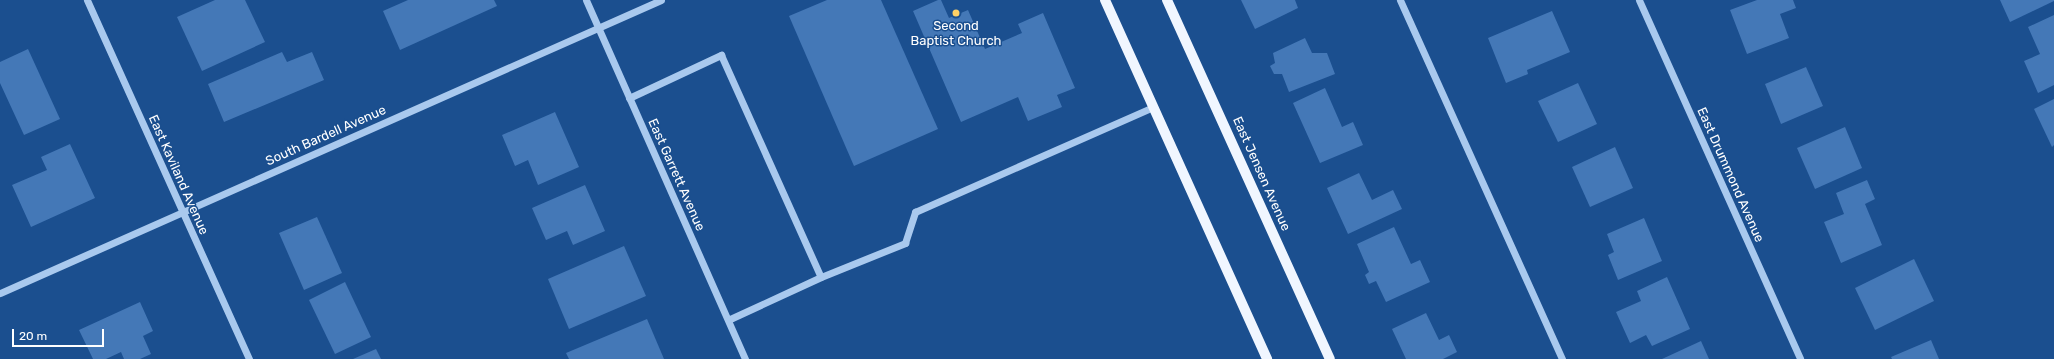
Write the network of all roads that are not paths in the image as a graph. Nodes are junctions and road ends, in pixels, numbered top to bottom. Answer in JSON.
{"nodes":[{"id":1,"x":87,"y":0,"type":"edge"},
{"id":2,"x":586,"y":0,"type":"edge"},
{"id":3,"x":661,"y":0,"type":"edge"},
{"id":4,"x":1105,"y":0,"type":"edge"},
{"id":5,"x":1167,"y":0,"type":"edge"},
{"id":6,"x":1400,"y":0,"type":"edge"},
{"id":7,"x":1639,"y":0,"type":"edge"},
{"id":8,"x":598,"y":28,"type":"junction"},
{"id":9,"x":629,"y":98,"type":"junction"},
{"id":10,"x":1153,"y":107,"type":"junction"},
{"id":11,"x":182,"y":213,"type":"junction"},
{"id":12,"x":821,"y":277,"type":"junction"},
{"id":13,"x":0,"y":293,"type":"edge"},
{"id":14,"x":728,"y":320,"type":"junction"},
{"id":15,"x":249,"y":359,"type":"edge"},
{"id":16,"x":745,"y":359,"type":"edge"},
{"id":17,"x":1267,"y":359,"type":"edge"},
{"id":18,"x":1330,"y":359,"type":"edge"},
{"id":19,"x":1562,"y":359,"type":"edge"},
{"id":20,"x":1800,"y":359,"type":"edge"}],
"edges":[{"from":1,"to":11,"type":"street","name":"East Kaviland Avenue"},
{"from":2,"to":8,"type":"street","name":"East Garrett Avenue"},
{"from":3,"to":8,"type":"street","name":"South Bardell Avenue"},
{"from":4,"to":10,"type":"main road"},
{"from":5,"to":18,"type":"main road","name":"East Jensen Avenue"},
{"from":6,"to":19,"type":"street"},
{"from":7,"to":20,"type":"street","name":"East Drummond Avenue"},
{"from":8,"to":9,"type":"street","name":"East Garrett Avenue"},
{"from":8,"to":11,"type":"street","name":"South Bardell Avenue"},
{"from":9,"to":12,"type":"street"},
{"from":9,"to":14,"type":"street","name":"East Garrett Avenue"},
{"from":10,"to":12,"type":"street"},
{"from":10,"to":17,"type":"main road"},
{"from":11,"to":13,"type":"street","name":"South Bardell Avenue"},
{"from":11,"to":15,"type":"street","name":"East Kaviland Avenue"},
{"from":12,"to":14,"type":"street"},
{"from":14,"to":16,"type":"street","name":"East Garrett Avenue"}]}
